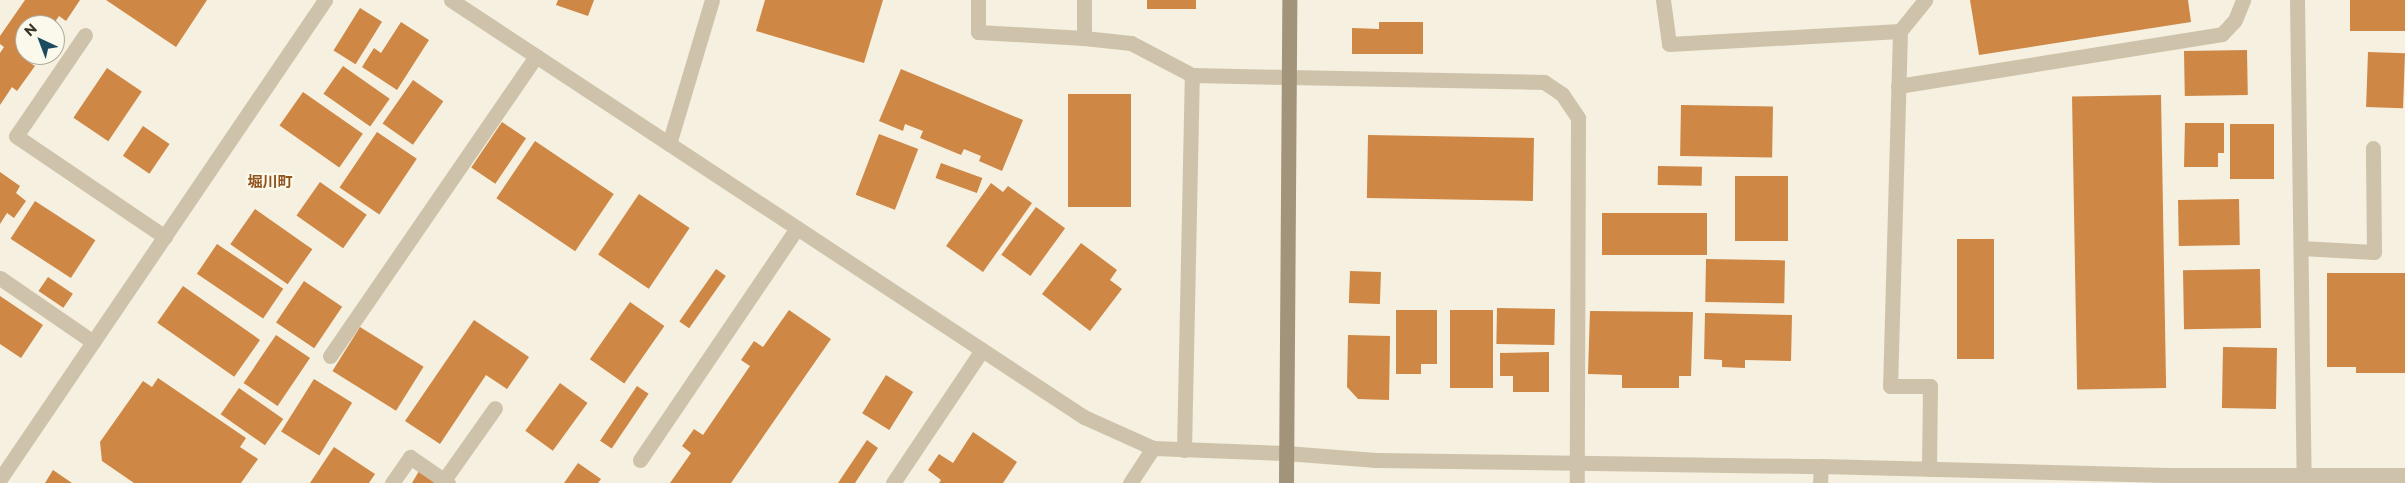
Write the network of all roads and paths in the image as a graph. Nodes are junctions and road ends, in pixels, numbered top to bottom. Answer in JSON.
{"nodes":[{"id":1,"x":325,"y":0,"type":"edge"},
{"id":2,"x":451,"y":0,"type":"edge"},
{"id":3,"x":712,"y":0,"type":"edge"},
{"id":4,"x":978,"y":0,"type":"edge"},
{"id":5,"x":1084,"y":0,"type":"edge"},
{"id":6,"x":1289,"y":0,"type":"edge"},
{"id":7,"x":1663,"y":0,"type":"edge"},
{"id":8,"x":1925,"y":0,"type":"edge"},
{"id":9,"x":2243,"y":0,"type":"edge"},
{"id":10,"x":2297,"y":0,"type":"edge"},
{"id":11,"x":1900,"y":31,"type":"junction"},
{"id":12,"x":85,"y":35,"type":"dead end"},
{"id":13,"x":1084,"y":38,"type":"junction"},
{"id":14,"x":536,"y":56,"type":"junction"},
{"id":15,"x":1192,"y":75,"type":"junction"},
{"id":16,"x":1288,"y":77,"type":"junction"},
{"id":17,"x":1898,"y":86,"type":"junction"},
{"id":18,"x":670,"y":144,"type":"junction"},
{"id":19,"x":2373,"y":148,"type":"dead end"},
{"id":20,"x":797,"y":228,"type":"junction"},
{"id":21,"x":165,"y":237,"type":"junction"},
{"id":22,"x":2300,"y":248,"type":"junction"},
{"id":23,"x":0,"y":278,"type":"edge"},
{"id":24,"x":93,"y":342,"type":"junction"},
{"id":25,"x":982,"y":350,"type":"junction"},
{"id":26,"x":330,"y":356,"type":"dead end"},
{"id":27,"x":495,"y":408,"type":"dead end"},
{"id":28,"x":1153,"y":448,"type":"junction"},
{"id":29,"x":1184,"y":450,"type":"junction"},
{"id":30,"x":1286,"y":453,"type":"junction"},
{"id":31,"x":640,"y":460,"type":"dead end"},
{"id":32,"x":1578,"y":463,"type":"junction"},
{"id":33,"x":1821,"y":466,"type":"junction"},
{"id":34,"x":1929,"y":469,"type":"junction"},
{"id":35,"x":2304,"y":475,"type":"junction"},
{"id":36,"x":2405,"y":475,"type":"edge"},
{"id":37,"x":0,"y":479,"type":"edge"},
{"id":38,"x":2168,"y":479,"type":"edge"},
{"id":39,"x":446,"y":482,"type":"edge"},
{"id":40,"x":392,"y":483,"type":"edge"},
{"id":41,"x":893,"y":483,"type":"edge"},
{"id":42,"x":1130,"y":483,"type":"edge"},
{"id":43,"x":1286,"y":483,"type":"edge"},
{"id":44,"x":1577,"y":483,"type":"edge"},
{"id":45,"x":1820,"y":483,"type":"edge"}],
"edges":[{"from":1,"to":21,"type":"street"},
{"from":2,"to":14,"type":"street"},
{"from":3,"to":18,"type":"street"},
{"from":4,"to":13,"type":"street"},
{"from":5,"to":13,"type":"street"},
{"from":6,"to":16,"type":"street"},
{"from":7,"to":11,"type":"street"},
{"from":8,"to":11,"type":"street"},
{"from":9,"to":17,"type":"street"},
{"from":10,"to":22,"type":"street"},
{"from":11,"to":17,"type":"street"},
{"from":12,"to":21,"type":"street"},
{"from":13,"to":15,"type":"street"},
{"from":14,"to":18,"type":"street"},
{"from":14,"to":26,"type":"street"},
{"from":15,"to":16,"type":"street"},
{"from":15,"to":29,"type":"street"},
{"from":16,"to":30,"type":"street"},
{"from":16,"to":32,"type":"street"},
{"from":17,"to":34,"type":"street"},
{"from":18,"to":20,"type":"street"},
{"from":19,"to":22,"type":"street"},
{"from":20,"to":25,"type":"street"},
{"from":20,"to":31,"type":"street"},
{"from":21,"to":24,"type":"street"},
{"from":22,"to":35,"type":"street"},
{"from":23,"to":24,"type":"street"},
{"from":24,"to":37,"type":"street"},
{"from":25,"to":28,"type":"street"},
{"from":25,"to":41,"type":"street"},
{"from":27,"to":39,"type":"street"},
{"from":28,"to":29,"type":"street"},
{"from":28,"to":42,"type":"street"},
{"from":29,"to":30,"type":"street"},
{"from":30,"to":32,"type":"street"},
{"from":30,"to":43,"type":"street"},
{"from":32,"to":33,"type":"street"},
{"from":32,"to":44,"type":"street"},
{"from":33,"to":34,"type":"street"},
{"from":33,"to":45,"type":"street"},
{"from":34,"to":38,"type":"street"},
{"from":35,"to":36,"type":"street"},
{"from":35,"to":38,"type":"street"},
{"from":39,"to":40,"type":"street"}]}
